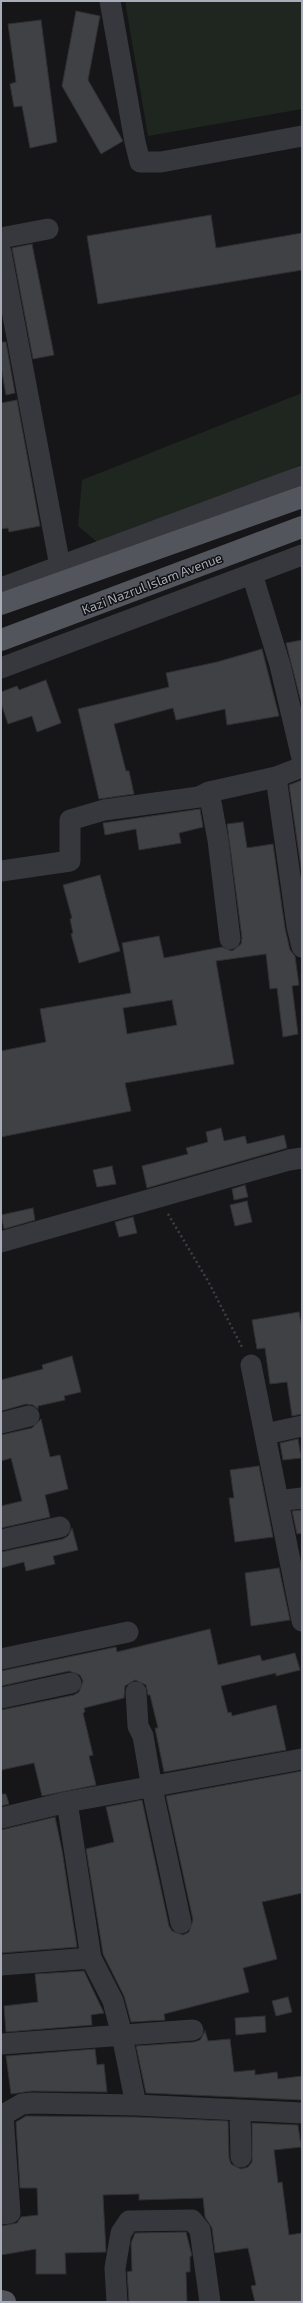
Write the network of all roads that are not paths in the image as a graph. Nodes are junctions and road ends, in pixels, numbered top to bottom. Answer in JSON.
{"nodes":[{"id":1,"x":110,"y":1,"type":"edge"},
{"id":2,"x":302,"y":136,"type":"edge"},
{"id":3,"x":48,"y":229,"type":"dead end"},
{"id":4,"x":1,"y":238,"type":"edge"},
{"id":5,"x":1,"y":252,"type":"edge"},
{"id":6,"x":302,"y":476,"type":"edge"},
{"id":7,"x":302,"y":497,"type":"edge"},
{"id":8,"x":302,"y":527,"type":"edge"},
{"id":9,"x":302,"y":555,"type":"edge"},
{"id":10,"x":60,"y":566,"type":"junction"},
{"id":11,"x":252,"y":574,"type":"junction"},
{"id":12,"x":1,"y":588,"type":"edge"},
{"id":13,"x":1,"y":604,"type":"edge"},
{"id":14,"x":1,"y":640,"type":"edge"},
{"id":15,"x":1,"y":668,"type":"edge"},
{"id":16,"x":302,"y":758,"type":"edge"},
{"id":17,"x":302,"y":767,"type":"edge"},
{"id":18,"x":276,"y":776,"type":"junction"},
{"id":19,"x":209,"y":792,"type":"junction"},
{"id":20,"x":1,"y":871,"type":"edge"},
{"id":21,"x":300,"y":926,"type":"edge"},
{"id":22,"x":230,"y":938,"type":"dead end"},
{"id":23,"x":302,"y":947,"type":"edge"},
{"id":24,"x":302,"y":1158,"type":"edge"},
{"id":25,"x":1,"y":1242,"type":"edge"},
{"id":26,"x":251,"y":1365,"type":"road end"},
{"id":27,"x":29,"y":1416,"type":"dead end"},
{"id":28,"x":1,"y":1423,"type":"edge"},
{"id":29,"x":302,"y":1426,"type":"edge"},
{"id":30,"x":266,"y":1434,"type":"junction"},
{"id":31,"x":302,"y":1498,"type":"edge"},
{"id":32,"x":278,"y":1501,"type":"junction"},
{"id":33,"x":60,"y":1527,"type":"dead end"},
{"id":34,"x":1,"y":1540,"type":"edge"},
{"id":35,"x":299,"y":1586,"type":"edge"},
{"id":36,"x":302,"y":1621,"type":"edge"},
{"id":37,"x":128,"y":1632,"type":"dead end"},
{"id":38,"x":1,"y":1659,"type":"edge"},
{"id":39,"x":71,"y":1683,"type":"dead end"},
{"id":40,"x":136,"y":1692,"type":"dead end"},
{"id":41,"x":1,"y":1698,"type":"edge"},
{"id":42,"x":302,"y":1759,"type":"edge"},
{"id":43,"x":152,"y":1788,"type":"junction"},
{"id":44,"x":67,"y":1802,"type":"junction"},
{"id":45,"x":1,"y":1818,"type":"edge"},
{"id":46,"x":181,"y":1923,"type":"dead end"},
{"id":47,"x":91,"y":1958,"type":"junction"},
{"id":48,"x":1,"y":1965,"type":"edge"},
{"id":49,"x":193,"y":2030,"type":"dead end"},
{"id":50,"x":122,"y":2034,"type":"junction"},
{"id":51,"x":1,"y":2044,"type":"edge"},
{"id":52,"x":136,"y":2105,"type":"junction"},
{"id":53,"x":2,"y":2107,"type":"edge"},
{"id":54,"x":240,"y":2110,"type":"junction"},
{"id":55,"x":302,"y":2113,"type":"edge"},
{"id":56,"x":241,"y":2157,"type":"dead end"},
{"id":57,"x":1,"y":2214,"type":"edge"},
{"id":58,"x":1,"y":2301,"type":"edge"},
{"id":59,"x":5,"y":2302,"type":"edge"},
{"id":60,"x":117,"y":2302,"type":"edge"},
{"id":61,"x":210,"y":2302,"type":"edge"}],
"edges":[{"from":1,"to":2,"type":"street"},
{"from":3,"to":4,"type":"street"},
{"from":5,"to":10,"type":"street"},
{"from":6,"to":10,"type":"street"},
{"from":7,"to":13,"type":"main road"},
{"from":8,"to":14,"type":"main road","name":"Kazi Nazrul Islam Avenue"},
{"from":9,"to":11,"type":"street"},
{"from":10,"to":12,"type":"street"},
{"from":11,"to":15,"type":"street"},
{"from":11,"to":16,"type":"street"},
{"from":17,"to":18,"type":"street"},
{"from":18,"to":19,"type":"street"},
{"from":18,"to":21,"type":"street"},
{"from":19,"to":20,"type":"street"},
{"from":19,"to":22,"type":"street"},
{"from":21,"to":23,"type":"street"},
{"from":24,"to":25,"type":"street"},
{"from":26,"to":30,"type":"street"},
{"from":27,"to":28,"type":"street"},
{"from":29,"to":30,"type":"street"},
{"from":30,"to":32,"type":"street"},
{"from":31,"to":32,"type":"street"},
{"from":32,"to":35,"type":"street"},
{"from":33,"to":34,"type":"street"},
{"from":35,"to":36,"type":"street"},
{"from":37,"to":38,"type":"street"},
{"from":39,"to":41,"type":"street"},
{"from":40,"to":43,"type":"street"},
{"from":42,"to":43,"type":"street"},
{"from":43,"to":44,"type":"street"},
{"from":43,"to":46,"type":"street"},
{"from":44,"to":45,"type":"street"},
{"from":44,"to":47,"type":"street"},
{"from":47,"to":48,"type":"street"},
{"from":47,"to":50,"type":"street"},
{"from":49,"to":50,"type":"street"},
{"from":50,"to":51,"type":"street"},
{"from":50,"to":52,"type":"street"},
{"from":52,"to":53,"type":"street"},
{"from":52,"to":54,"type":"street"},
{"from":53,"to":57,"type":"street"},
{"from":54,"to":55,"type":"street"},
{"from":54,"to":56,"type":"street"},
{"from":58,"to":59,"type":"main road"},
{"from":60,"to":61,"type":"street"}]}
